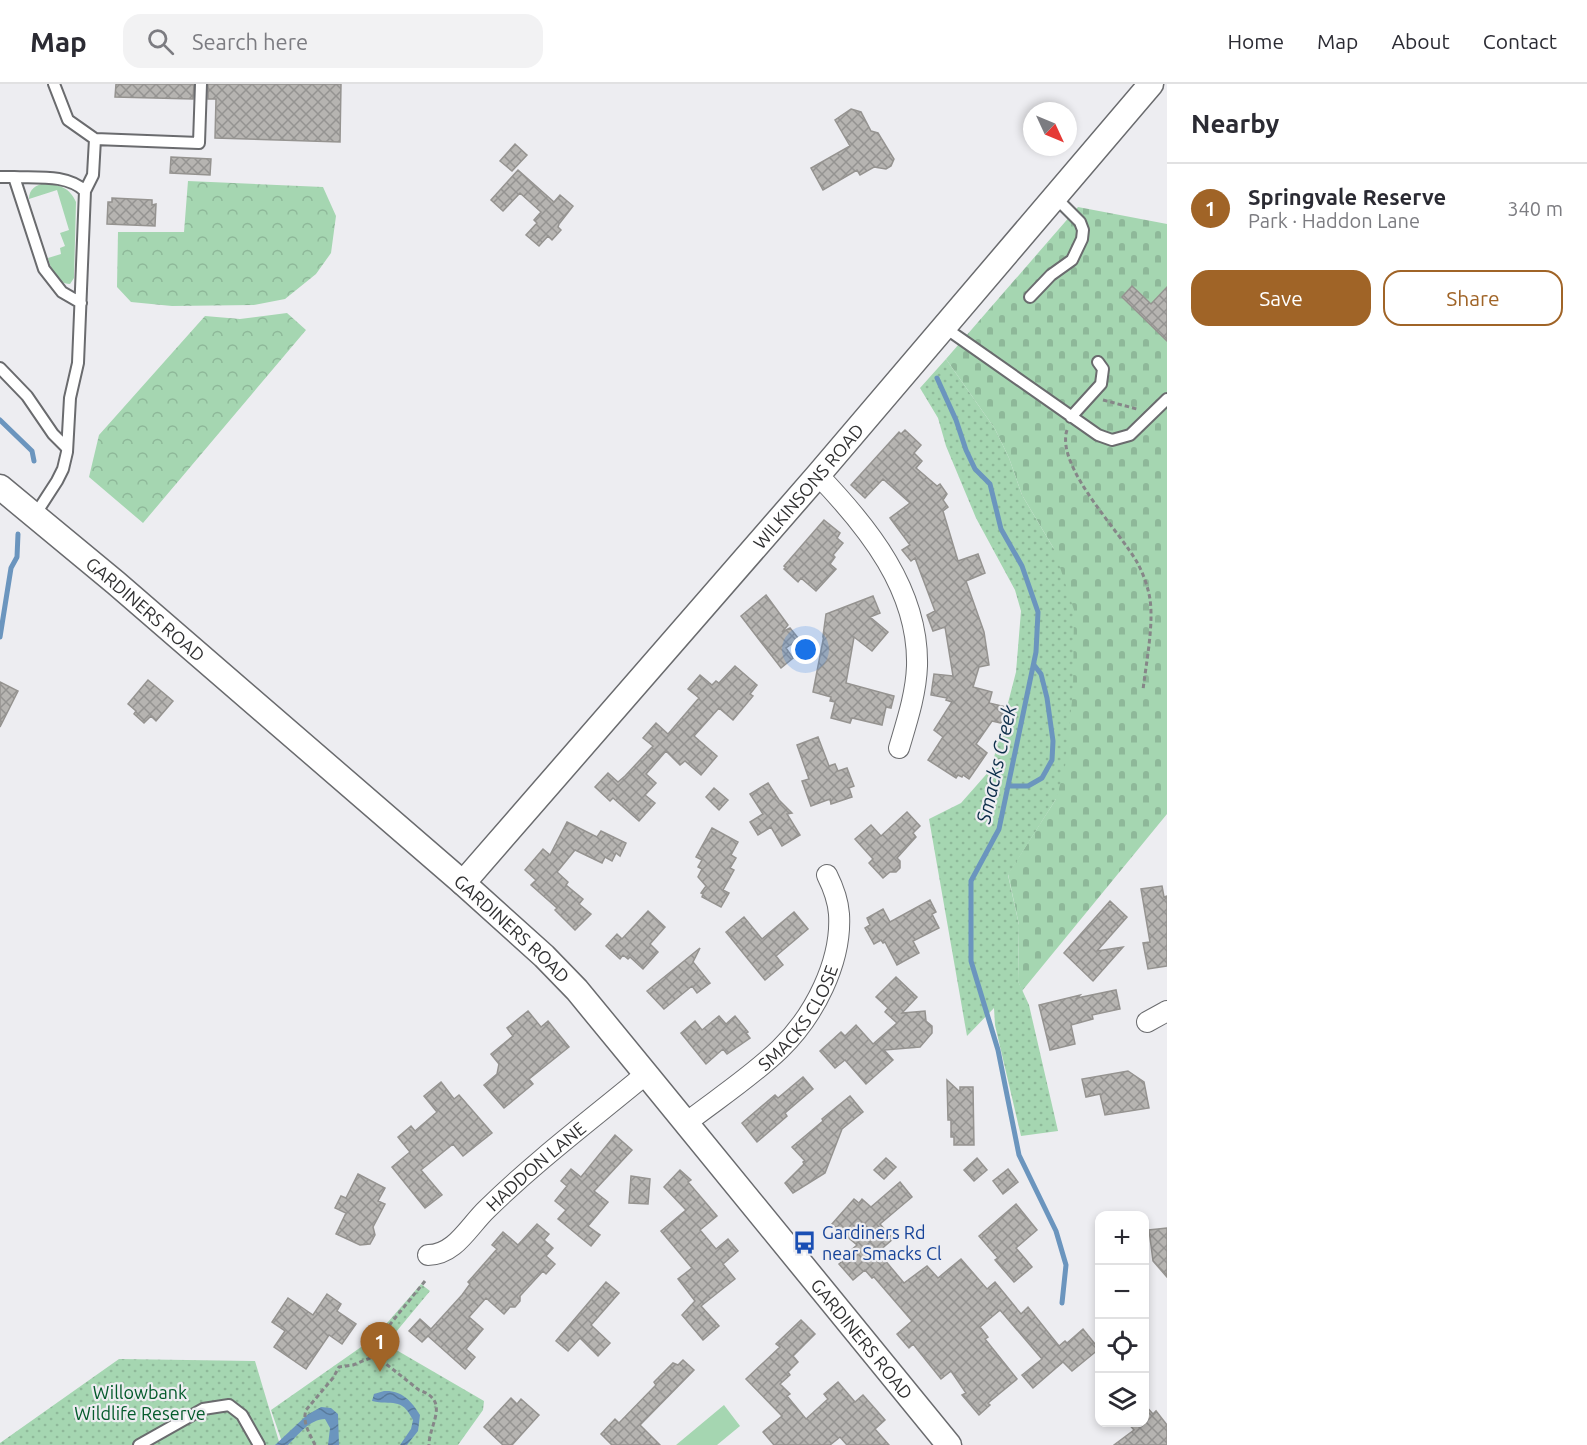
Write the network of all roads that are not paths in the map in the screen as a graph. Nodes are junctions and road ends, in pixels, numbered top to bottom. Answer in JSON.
{"nodes":[{"id":1,"x":54,"y":84,"type":"edge"},
{"id":2,"x":201,"y":84,"type":"edge"},
{"id":3,"x":1150,"y":84,"type":"edge"},
{"id":4,"x":95,"y":139,"type":"junction"},
{"id":5,"x":0,"y":177,"type":"edge"},
{"id":6,"x":14,"y":177,"type":"junction"},
{"id":7,"x":86,"y":191,"type":"junction"},
{"id":8,"x":1055,"y":197,"type":"junction"},
{"id":9,"x":1030,"y":297,"type":"dead end"},
{"id":10,"x":81,"y":303,"type":"junction"},
{"id":11,"x":944,"y":327,"type":"junction"},
{"id":12,"x":1098,"y":362,"type":"dead end"},
{"id":13,"x":0,"y":368,"type":"edge"},
{"id":14,"x":1167,"y":399,"type":"edge"},
{"id":15,"x":1071,"y":417,"type":"junction"},
{"id":16,"x":66,"y":447,"type":"junction"},
{"id":17,"x":818,"y":475,"type":"junction"},
{"id":18,"x":0,"y":487,"type":"edge"},
{"id":19,"x":35,"y":515,"type":"junction"},
{"id":20,"x":899,"y":748,"type":"dead end"},
{"id":21,"x":826,"y":874,"type":"dead end"},
{"id":22,"x":463,"y":883,"type":"junction"},
{"id":23,"x":1167,"y":1011,"type":"edge"},
{"id":24,"x":1147,"y":1022,"type":"dead end"},
{"id":25,"x":646,"y":1074,"type":"junction"},
{"id":26,"x":686,"y":1123,"type":"junction"},
{"id":27,"x":428,"y":1255,"type":"dead end"},
{"id":28,"x":139,"y":1445,"type":"edge"},
{"id":29,"x":258,"y":1445,"type":"edge"},
{"id":30,"x":949,"y":1445,"type":"edge"}],
"edges":[{"from":1,"to":4,"type":"lane"},
{"from":2,"to":4,"type":"lane"},
{"from":3,"to":8,"type":"street","name":"WILKINSONS ROAD"},
{"from":4,"to":7,"type":"lane"},
{"from":5,"to":6,"type":"lane"},
{"from":6,"to":7,"type":"lane"},
{"from":6,"to":10,"type":"lane"},
{"from":7,"to":10,"type":"lane"},
{"from":8,"to":9,"type":"lane"},
{"from":8,"to":11,"type":"street","name":"WILKINSONS ROAD"},
{"from":10,"to":16,"type":"lane"},
{"from":11,"to":15,"type":"lane"},
{"from":11,"to":17,"type":"street","name":"WILKINSONS ROAD"},
{"from":12,"to":15,"type":"lane"},
{"from":13,"to":16,"type":"lane"},
{"from":14,"to":15,"type":"lane"},
{"from":16,"to":19,"type":"lane"},
{"from":17,"to":20,"type":"street"},
{"from":17,"to":22,"type":"street","name":"WILKINSONS ROAD"},
{"from":18,"to":19,"type":"street","name":"GARDINERS ROAD"},
{"from":19,"to":22,"type":"street","name":"GARDINERS ROAD"},
{"from":21,"to":26,"type":"street","name":"SMACKS CLOSE"},
{"from":22,"to":25,"type":"street","name":"GARDINERS ROAD"},
{"from":23,"to":24,"type":"street"},
{"from":25,"to":26,"type":"street","name":"GARDINERS ROAD"},
{"from":25,"to":27,"type":"street","name":"HADDON LANE"},
{"from":26,"to":30,"type":"street","name":"GARDINERS ROAD"},
{"from":28,"to":29,"type":"lane"}]}
